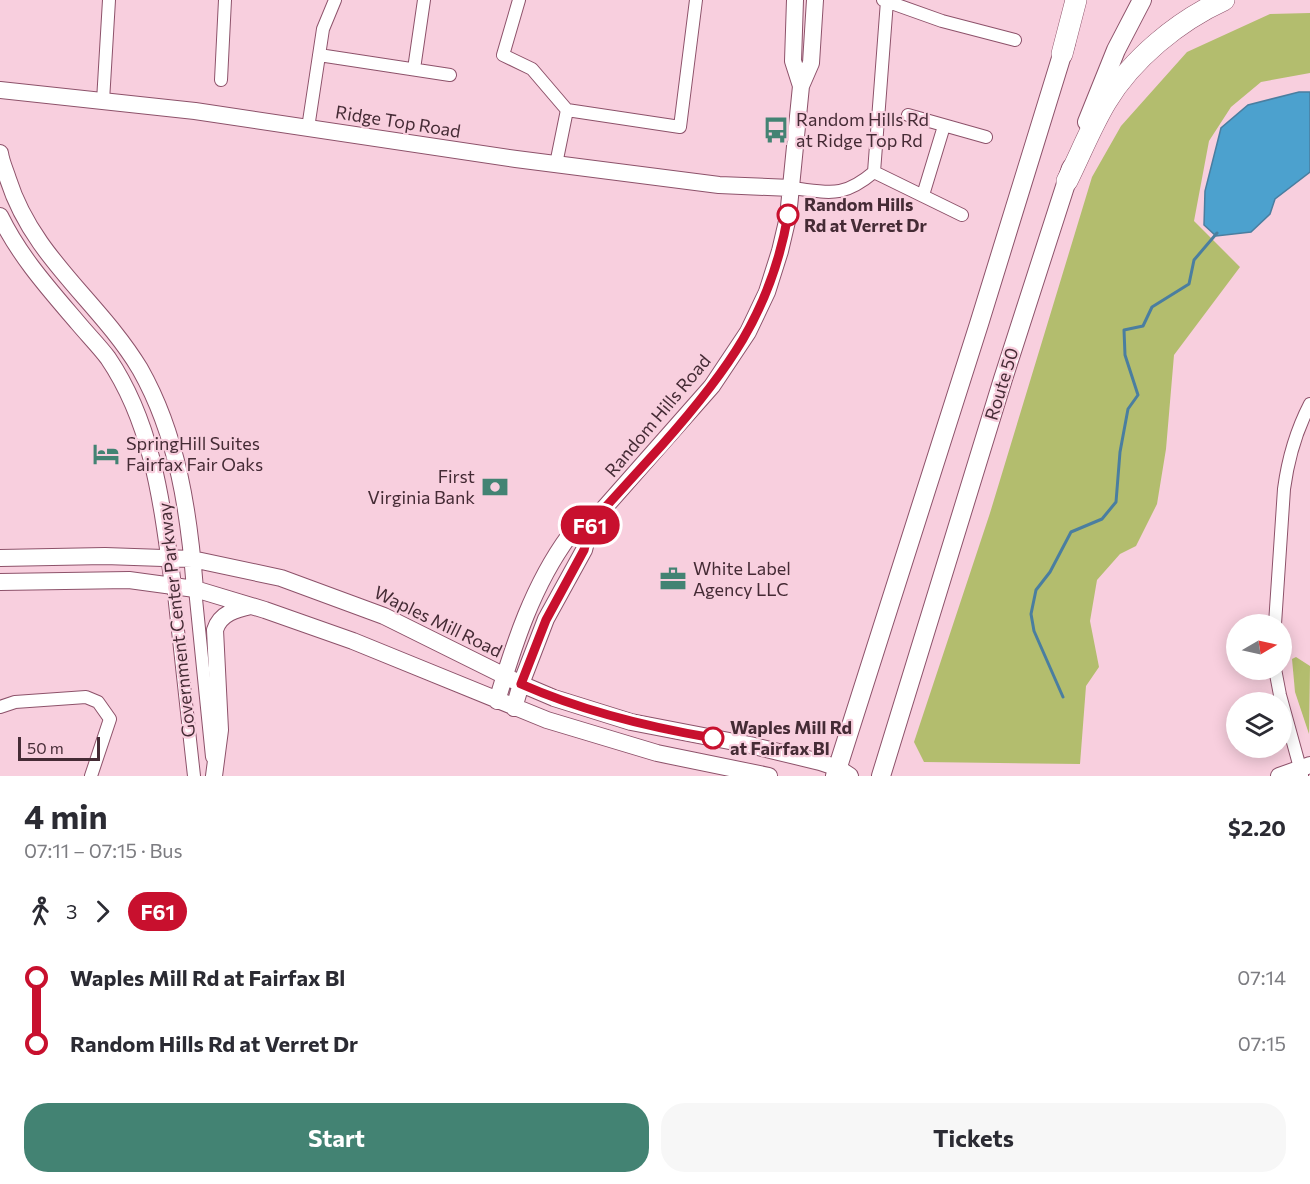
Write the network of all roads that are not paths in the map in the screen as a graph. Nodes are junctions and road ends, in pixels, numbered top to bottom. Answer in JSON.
{"nodes":[{"id":1,"x":109,"y":0,"type":"edge"},
{"id":2,"x":225,"y":0,"type":"edge"},
{"id":3,"x":335,"y":0,"type":"edge"},
{"id":4,"x":424,"y":0,"type":"edge"},
{"id":5,"x":519,"y":0,"type":"edge"},
{"id":6,"x":696,"y":0,"type":"edge"},
{"id":7,"x":795,"y":0,"type":"edge"},
{"id":8,"x":815,"y":0,"type":"edge"},
{"id":9,"x":1078,"y":0,"type":"edge"},
{"id":10,"x":1142,"y":0,"type":"edge"},
{"id":11,"x":1224,"y":0,"type":"edge"},
{"id":12,"x":885,"y":1,"type":"edge"},
{"id":13,"x":1016,"y":40,"type":"dead end"},
{"id":14,"x":1062,"y":54,"type":"joint"},
{"id":15,"x":319,"y":55,"type":"junction"},
{"id":16,"x":414,"y":69,"type":"junction"},
{"id":17,"x":450,"y":75,"type":"dead end"},
{"id":18,"x":221,"y":80,"type":"dead end"},
{"id":19,"x":801,"y":86,"type":"junction"},
{"id":20,"x":0,"y":90,"type":"edge"},
{"id":21,"x":103,"y":101,"type":"junction"},
{"id":22,"x":567,"y":110,"type":"junction"},
{"id":23,"x":908,"y":115,"type":"dead end"},
{"id":24,"x":945,"y":126,"type":"junction"},
{"id":25,"x":308,"y":128,"type":"junction"},
{"id":26,"x":986,"y":137,"type":"dead end"},
{"id":27,"x":0,"y":153,"type":"edge"},
{"id":28,"x":556,"y":164,"type":"junction"},
{"id":29,"x":874,"y":172,"type":"junction"},
{"id":30,"x":1067,"y":181,"type":"junction"},
{"id":31,"x":791,"y":188,"type":"junction"},
{"id":32,"x":923,"y":195,"type":"junction"},
{"id":33,"x":962,"y":215,"type":"dead end"},
{"id":34,"x":0,"y":216,"type":"edge"},
{"id":35,"x":1310,"y":404,"type":"edge"},
{"id":36,"x":591,"y":523,"type":"junction"},
{"id":37,"x":0,"y":558,"type":"edge"},
{"id":38,"x":169,"y":558,"type":"junction"},
{"id":39,"x":192,"y":559,"type":"junction"},
{"id":40,"x":0,"y":582,"type":"edge"},
{"id":41,"x":173,"y":585,"type":"junction"},
{"id":42,"x":195,"y":589,"type":"junction"},
{"id":43,"x":252,"y":606,"type":"junction"},
{"id":44,"x":1276,"y":614,"type":"edge"},
{"id":45,"x":504,"y":676,"type":"junction"},
{"id":46,"x":1277,"y":680,"type":"edge"},
{"id":47,"x":521,"y":684,"type":"junction"},
{"id":48,"x":497,"y":701,"type":"junction"},
{"id":49,"x":0,"y":707,"type":"edge"},
{"id":50,"x":514,"y":708,"type":"junction"},
{"id":51,"x":1304,"y":770,"type":"edge"},
{"id":52,"x":841,"y":773,"type":"edge"},
{"id":53,"x":91,"y":776,"type":"edge"},
{"id":54,"x":194,"y":776,"type":"edge"},
{"id":55,"x":214,"y":776,"type":"edge"},
{"id":56,"x":769,"y":776,"type":"edge"},
{"id":57,"x":881,"y":776,"type":"edge"},
{"id":58,"x":1279,"y":776,"type":"edge"}],
"edges":[{"from":1,"to":21,"type":"street"},
{"from":2,"to":18,"type":"street"},
{"from":3,"to":15,"type":"street"},
{"from":4,"to":16,"type":"street"},
{"from":5,"to":22,"type":"street"},
{"from":6,"to":22,"type":"street"},
{"from":7,"to":19,"type":"street","name":"Random Hills Road"},
{"from":8,"to":19,"type":"street","name":"Random Hills Road"},
{"from":9,"to":14,"type":"highway"},
{"from":10,"to":30,"type":"main road","name":"Route 50"},
{"from":11,"to":30,"type":"highway"},
{"from":12,"to":13,"type":"street"},
{"from":12,"to":29,"type":"street"},
{"from":14,"to":52,"type":"main road"},
{"from":15,"to":16,"type":"street"},
{"from":15,"to":25,"type":"street"},
{"from":16,"to":17,"type":"street"},
{"from":19,"to":31,"type":"street","name":"Random Hills Road"},
{"from":20,"to":21,"type":"street","name":"Ridge Top Road"},
{"from":21,"to":25,"type":"street","name":"Ridge Top Road"},
{"from":22,"to":28,"type":"street"},
{"from":23,"to":24,"type":"street"},
{"from":24,"to":26,"type":"street"},
{"from":24,"to":32,"type":"street"},
{"from":25,"to":28,"type":"street","name":"Ridge Top Road"},
{"from":27,"to":39,"type":"street","name":"Government Center Parkway"},
{"from":28,"to":31,"type":"street","name":"Ridge Top Road"},
{"from":29,"to":31,"type":"street"},
{"from":29,"to":32,"type":"street"},
{"from":30,"to":57,"type":"main road","name":"Route 50"},
{"from":31,"to":36,"type":"street","name":"Random Hills Road"},
{"from":32,"to":33,"type":"street"},
{"from":34,"to":38,"type":"street","name":"Government Center Parkway"},
{"from":35,"to":44,"type":"street"},
{"from":36,"to":45,"type":"street","name":"Random Hills Road"},
{"from":36,"to":47,"type":"street","name":"Random Hills Road"},
{"from":37,"to":38,"type":"street","name":"Waples Mill Road"},
{"from":38,"to":39,"type":"street","name":"Waples Mill Road"},
{"from":38,"to":41,"type":"street","name":"Government Center Parkway"},
{"from":39,"to":42,"type":"street","name":"Government Center Parkway"},
{"from":39,"to":45,"type":"street","name":"Waples Mill Road"},
{"from":40,"to":41,"type":"street"},
{"from":41,"to":42,"type":"street"},
{"from":41,"to":54,"type":"street","name":"Government Center Parkway"},
{"from":42,"to":43,"type":"street"},
{"from":42,"to":55,"type":"street","name":"Government Center Parkway"},
{"from":43,"to":48,"type":"street"},
{"from":43,"to":55,"type":"street"},
{"from":45,"to":47,"type":"street","name":"Waples Mill Road"},
{"from":45,"to":48,"type":"street","name":"Random Hills Road"},
{"from":46,"to":51,"type":"street"},
{"from":47,"to":50,"type":"street","name":"Random Hills Road"},
{"from":47,"to":52,"type":"street","name":"Waples Mill Road"},
{"from":48,"to":50,"type":"street"},
{"from":49,"to":53,"type":"street"},
{"from":50,"to":56,"type":"street"},
{"from":51,"to":58,"type":"street"}]}
